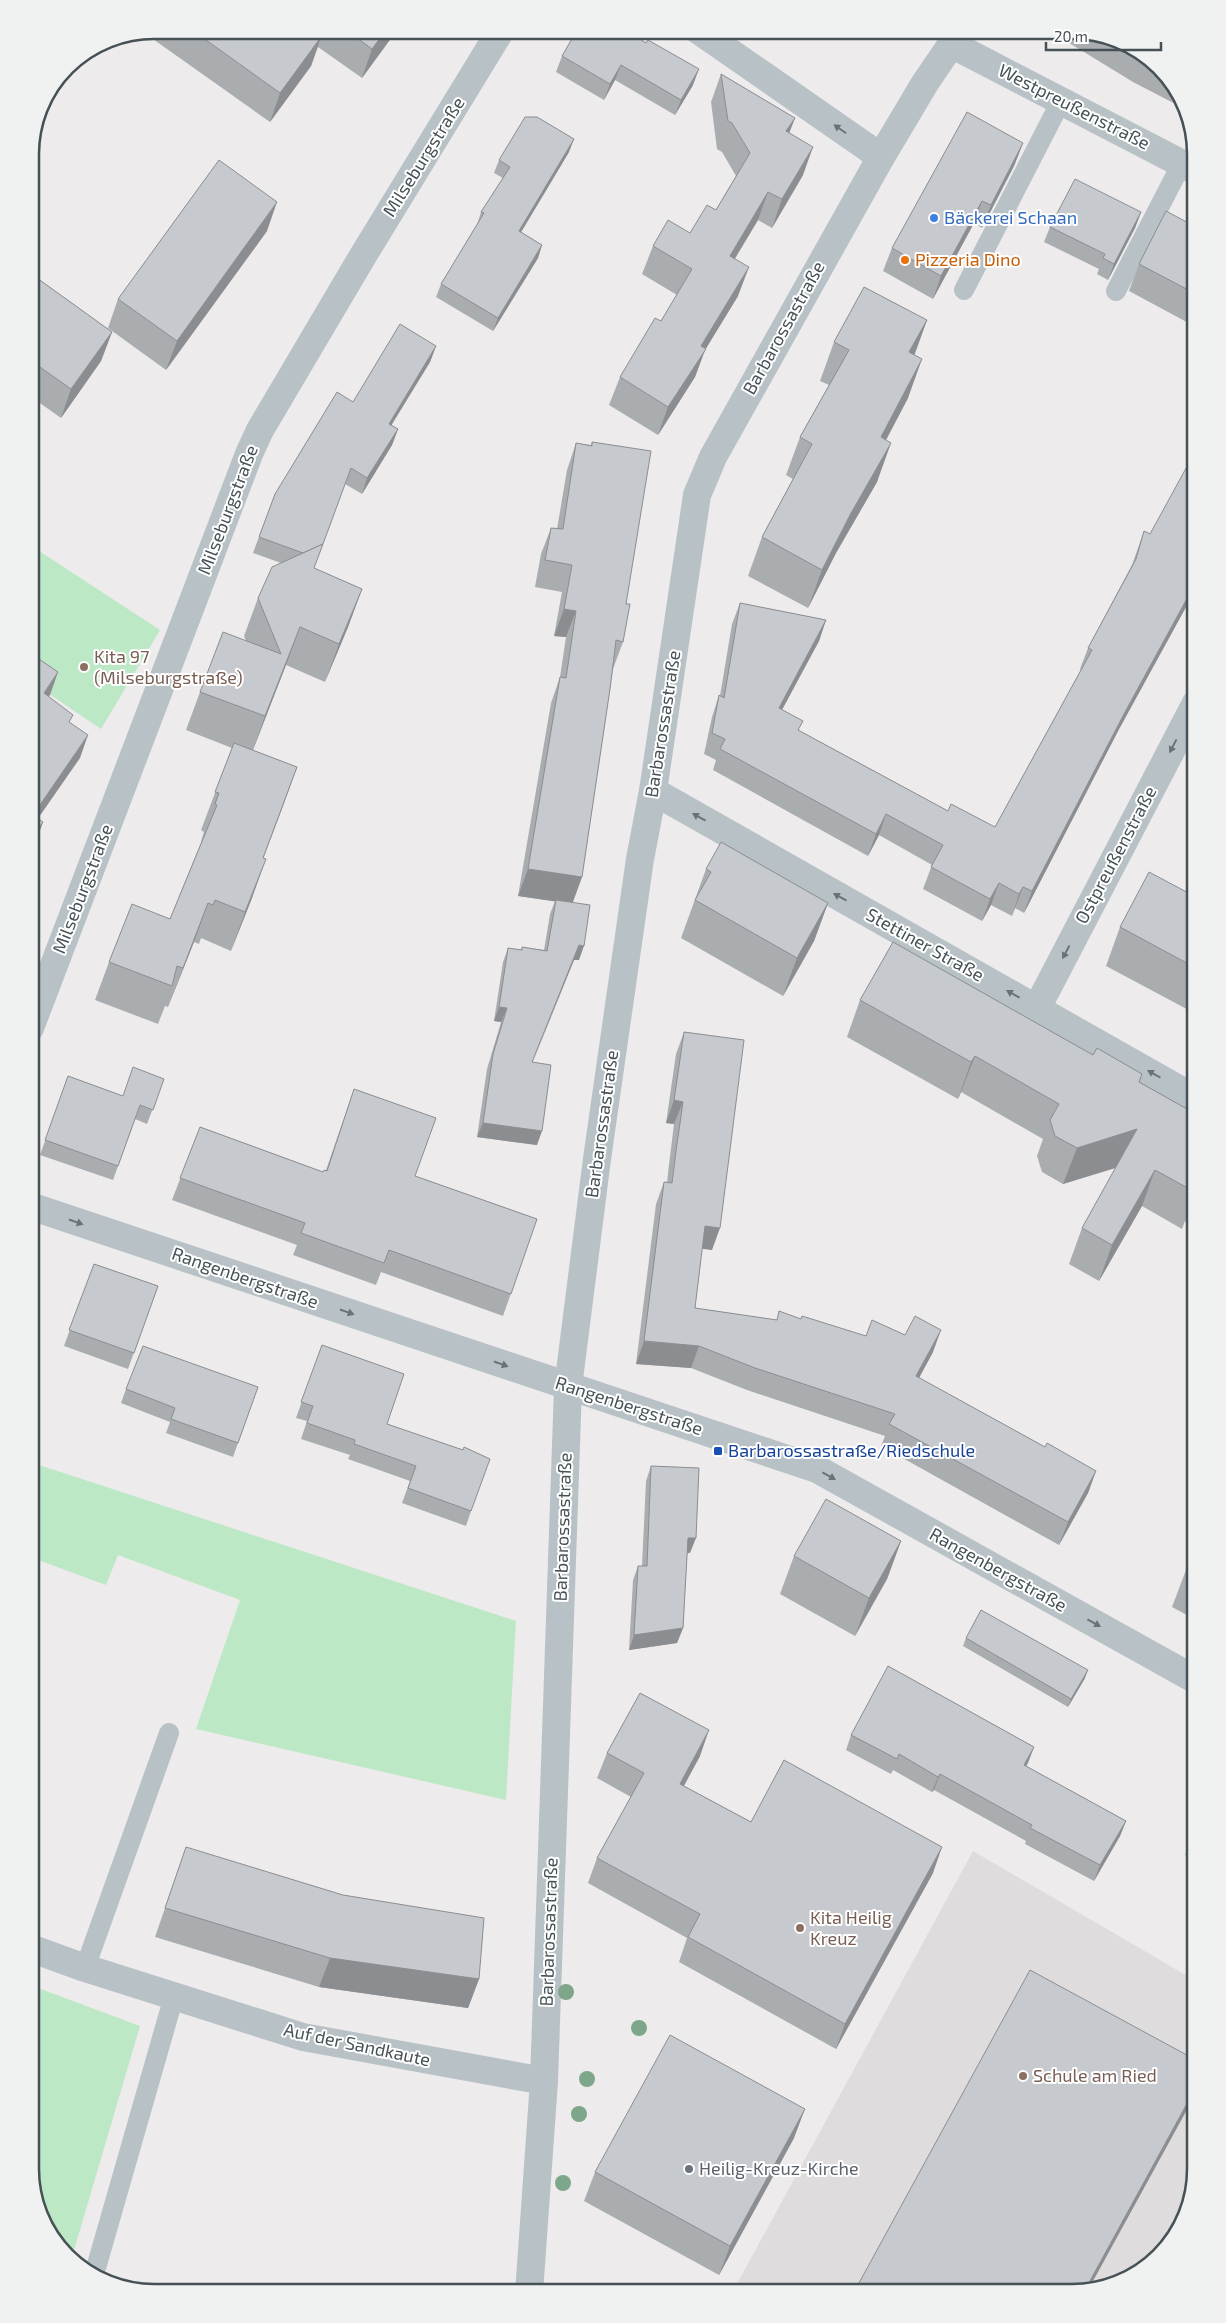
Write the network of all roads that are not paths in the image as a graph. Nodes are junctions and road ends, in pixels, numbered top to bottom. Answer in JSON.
{"nodes":[{"id":1,"x":496,"y":39,"type":"edge"},
{"id":2,"x":711,"y":39,"type":"edge"},
{"id":3,"x":955,"y":39,"type":"edge"},
{"id":4,"x":959,"y":39,"type":"edge"},
{"id":5,"x":1061,"y":101,"type":"junction"},
{"id":6,"x":880,"y":157,"type":"junction"},
{"id":7,"x":1187,"y":166,"type":"edge"},
{"id":8,"x":1187,"y":170,"type":"edge"},
{"id":9,"x":964,"y":290,"type":"dead end"},
{"id":10,"x":1116,"y":291,"type":"dead end"},
{"id":11,"x":1187,"y":720,"type":"edge"},
{"id":12,"x":653,"y":792,"type":"junction"},
{"id":13,"x":39,"y":1004,"type":"edge"},
{"id":14,"x":1037,"y":1008,"type":"junction"},
{"id":15,"x":1187,"y":1094,"type":"edge"},
{"id":16,"x":39,"y":1209,"type":"edge"},
{"id":17,"x":568,"y":1386,"type":"junction"},
{"id":18,"x":1187,"y":1675,"type":"edge"},
{"id":19,"x":168,"y":1733,"type":"dead end"},
{"id":20,"x":39,"y":1951,"type":"edge"},
{"id":21,"x":85,"y":1968,"type":"junction"},
{"id":22,"x":174,"y":1996,"type":"junction"},
{"id":23,"x":544,"y":2080,"type":"junction"},
{"id":24,"x":96,"y":2268,"type":"edge"},
{"id":25,"x":529,"y":2284,"type":"edge"}],
"edges":[{"from":1,"to":13,"type":"street","name":"Milseburgstraße"},
{"from":6,"to":2,"type":"street","one_way":true},
{"from":3,"to":6,"type":"street","name":"Barbarossastraße"},
{"from":4,"to":5,"type":"street","name":"Westpreußenstraße"},
{"from":5,"to":7,"type":"street","name":"Westpreußenstraße"},
{"from":5,"to":9,"type":"lane"},
{"from":6,"to":12,"type":"street","name":"Barbarossastraße"},
{"from":8,"to":10,"type":"lane"},
{"from":11,"to":14,"type":"street","name":"Ostpreußenstraße","one_way":true},
{"from":14,"to":12,"type":"street","name":"Stettiner Straße","one_way":true},
{"from":12,"to":17,"type":"street","name":"Barbarossastraße"},
{"from":15,"to":14,"type":"street","name":"Stettiner Straße","one_way":true},
{"from":16,"to":17,"type":"street","name":"Rangenbergstraße","one_way":true},
{"from":17,"to":18,"type":"street","name":"Rangenbergstraße","one_way":true},
{"from":17,"to":23,"type":"street","name":"Barbarossastraße"},
{"from":19,"to":21,"type":"lane"},
{"from":20,"to":21,"type":"street","name":"Auf der Sandkaute"},
{"from":21,"to":22,"type":"street","name":"Auf der Sandkaute"},
{"from":22,"to":23,"type":"street","name":"Auf der Sandkaute"},
{"from":22,"to":24,"type":"lane"},
{"from":23,"to":25,"type":"street","name":"Barbarossastraße"}]}
